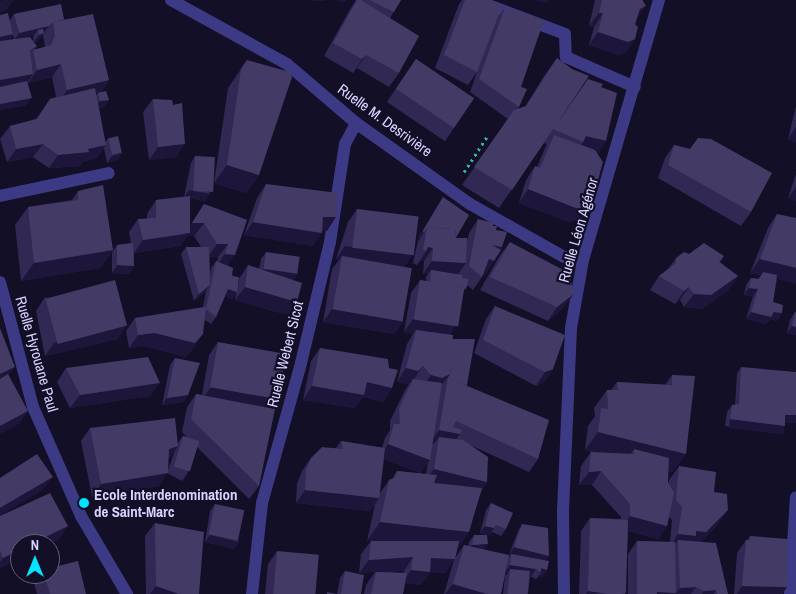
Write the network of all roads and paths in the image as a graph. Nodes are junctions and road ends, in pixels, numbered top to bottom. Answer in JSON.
{"nodes":[{"id":1,"x":171,"y":0,"type":"edge"},
{"id":2,"x":474,"y":0,"type":"edge"},
{"id":3,"x":659,"y":0,"type":"edge"},
{"id":4,"x":635,"y":87,"type":"junction"},
{"id":5,"x":356,"y":123,"type":"junction"},
{"id":6,"x":488,"y":135,"type":"dead end"},
{"id":7,"x":109,"y":173,"type":"dead end"},
{"id":8,"x":452,"y":189,"type":"junction"},
{"id":9,"x":0,"y":196,"type":"edge"},
{"id":10,"x":583,"y":260,"type":"junction"},
{"id":11,"x":0,"y":282,"type":"edge"},
{"id":12,"x":796,"y":497,"type":"edge"},
{"id":13,"x":127,"y":594,"type":"edge"},
{"id":14,"x":252,"y":594,"type":"edge"},
{"id":15,"x":564,"y":594,"type":"edge"},
{"id":16,"x":790,"y":594,"type":"edge"}],
"edges":[{"from":1,"to":5,"type":"street","name":"Ruelle M. Desrivière"},
{"from":2,"to":4,"type":"street"},
{"from":3,"to":4,"type":"street","name":"Ruelle Léon Agénor"},
{"from":4,"to":10,"type":"street","name":"Ruelle Léon Agénor"},
{"from":5,"to":8,"type":"street","name":"Ruelle M. Desrivière"},
{"from":5,"to":14,"type":"street","name":"Ruelle Webert Sicot"},
{"from":6,"to":8,"type":"path"},
{"from":7,"to":9,"type":"street"},
{"from":8,"to":10,"type":"street","name":"Ruelle M. Desrivière"},
{"from":10,"to":15,"type":"street","name":"Ruelle Léon Agénor"},
{"from":11,"to":13,"type":"street","name":"Ruelle Hyrouane Paul"},
{"from":12,"to":16,"type":"street"}]}
